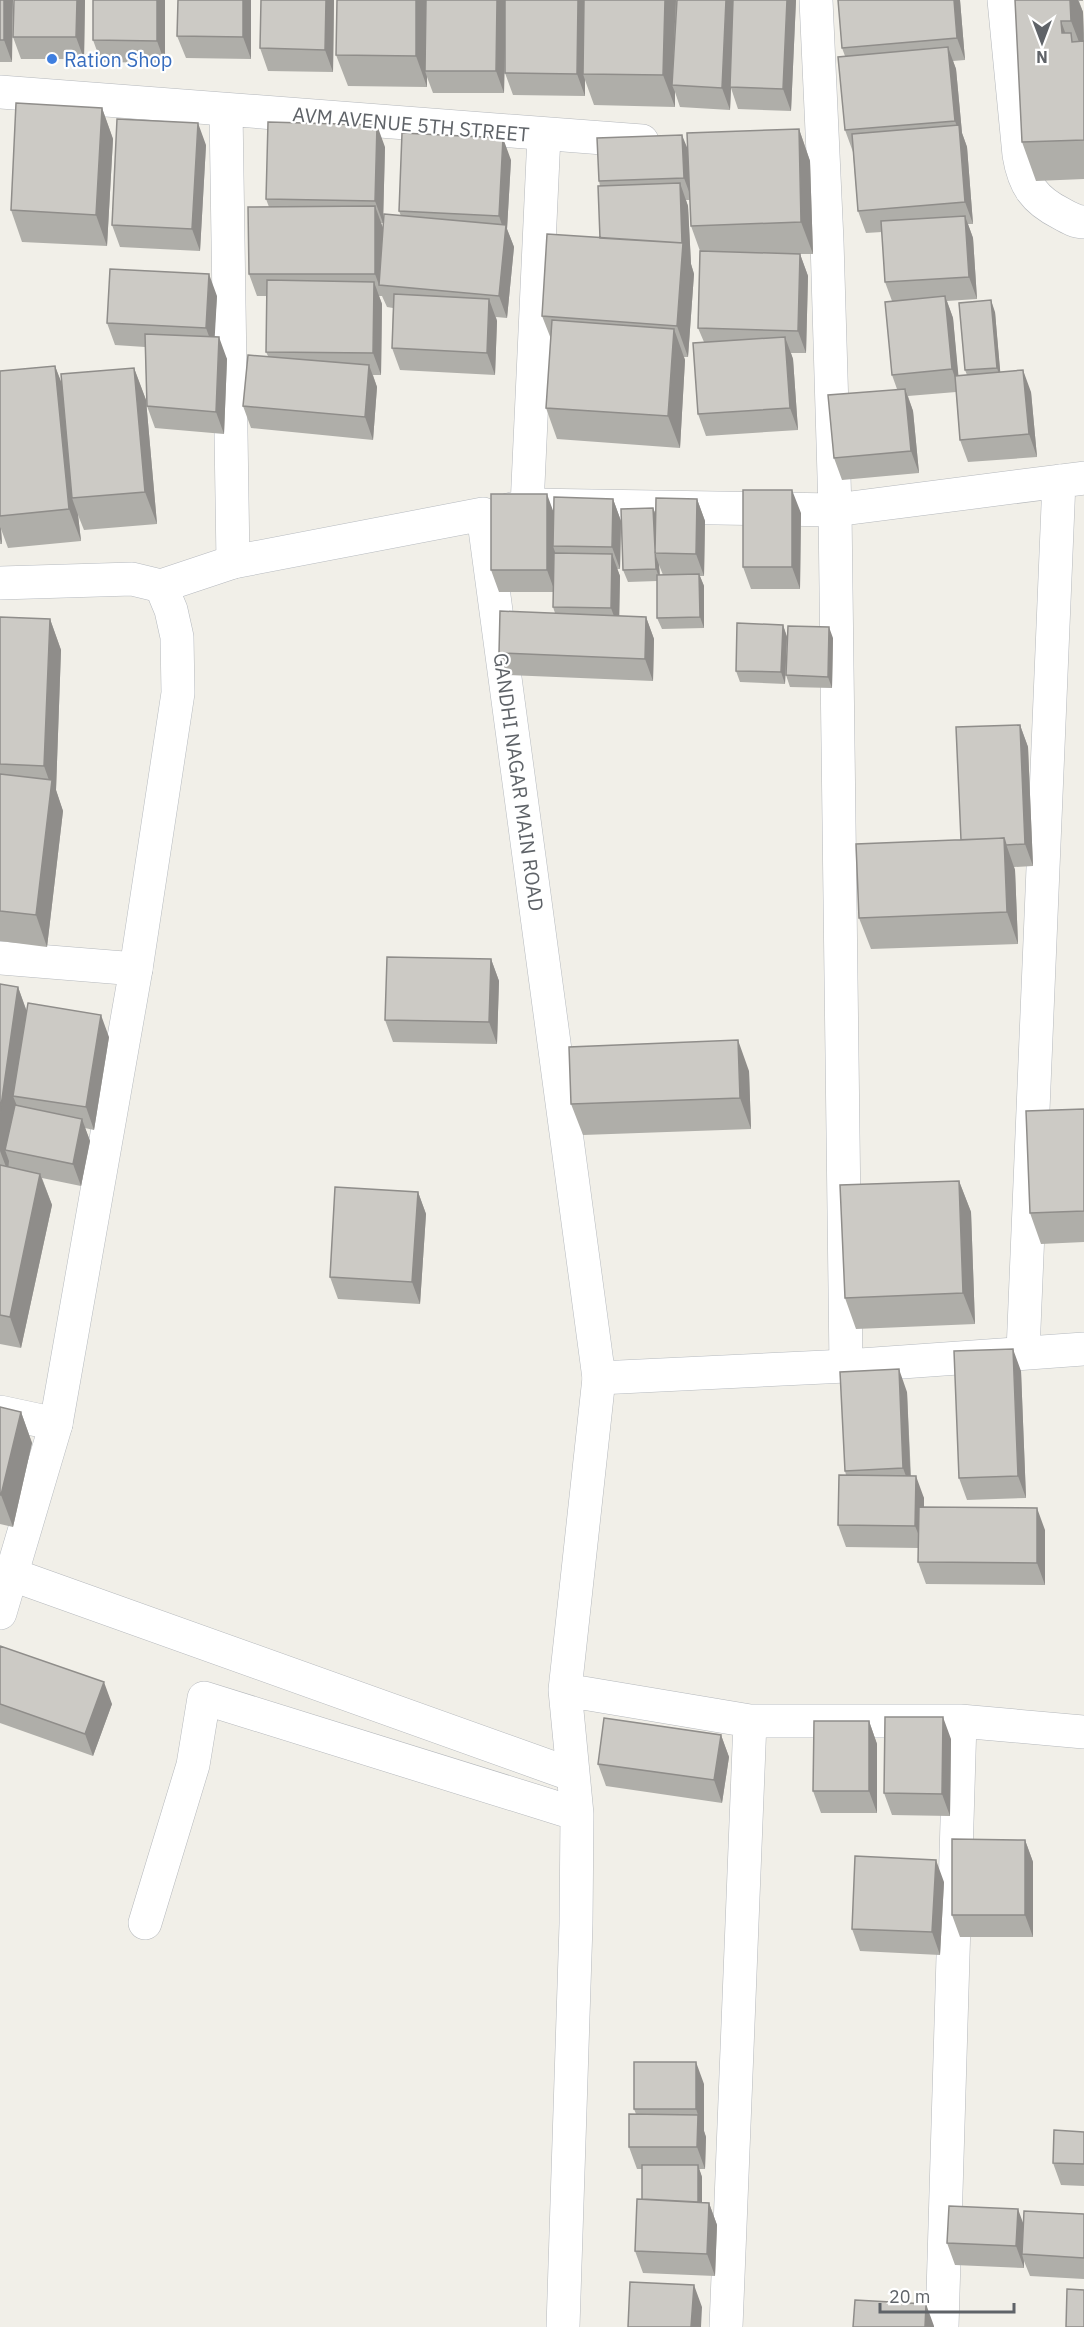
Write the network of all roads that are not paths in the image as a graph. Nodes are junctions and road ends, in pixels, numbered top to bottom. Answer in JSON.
{"nodes":[{"id":1,"x":816,"y":0,"type":"edge"},
{"id":2,"x":1004,"y":0,"type":"edge"},
{"id":3,"x":0,"y":92,"type":"edge"},
{"id":4,"x":226,"y":110,"type":"junction"},
{"id":5,"x":544,"y":135,"type":"junction"},
{"id":6,"x":672,"y":143,"type":"edge"},
{"id":7,"x":788,"y":150,"type":"edge"},
{"id":8,"x":823,"y":152,"type":"junction"},
{"id":9,"x":1084,"y":222,"type":"edge"},
{"id":10,"x":1071,"y":480,"type":"edge"},
{"id":11,"x":527,"y":507,"type":"junction"},
{"id":12,"x":834,"y":510,"type":"junction"},
{"id":13,"x":483,"y":514,"type":"junction"},
{"id":14,"x":232,"y":562,"type":"junction"},
{"id":15,"x":0,"y":583,"type":"edge"},
{"id":16,"x":161,"y":586,"type":"junction"},
{"id":17,"x":0,"y":958,"type":"edge"},
{"id":18,"x":136,"y":969,"type":"junction"},
{"id":19,"x":1084,"y":1349,"type":"edge"},
{"id":20,"x":1023,"y":1352,"type":"junction"},
{"id":21,"x":846,"y":1366,"type":"junction"},
{"id":22,"x":599,"y":1378,"type":"junction"},
{"id":23,"x":0,"y":1412,"type":"edge"},
{"id":24,"x":56,"y":1424,"type":"junction"},
{"id":25,"x":13,"y":1575,"type":"junction"},
{"id":26,"x":0,"y":1613,"type":"edge"},
{"id":27,"x":565,"y":1690,"type":"junction"},
{"id":28,"x":750,"y":1721,"type":"junction"},
{"id":29,"x":960,"y":1721,"type":"junction"},
{"id":30,"x":1084,"y":1732,"type":"edge"},
{"id":31,"x":573,"y":1775,"type":"junction"},
{"id":32,"x":577,"y":1814,"type":"junction"},
{"id":33,"x":145,"y":1923,"type":"dead end"},
{"id":34,"x":563,"y":2327,"type":"edge"},
{"id":35,"x":726,"y":2327,"type":"edge"},
{"id":36,"x":942,"y":2327,"type":"edge"}],
"edges":[{"from":1,"to":8,"type":"street"},
{"from":2,"to":9,"type":"street"},
{"from":3,"to":4,"type":"street","name":"AVM AVENUE 5TH STREET"},
{"from":4,"to":5,"type":"street","name":"AVM AVENUE 5TH STREET"},
{"from":4,"to":14,"type":"street"},
{"from":5,"to":6,"type":"street","name":"AVM AVENUE 5TH STREET"},
{"from":5,"to":11,"type":"street"},
{"from":7,"to":8,"type":"street"},
{"from":8,"to":12,"type":"street"},
{"from":10,"to":12,"type":"street"},
{"from":10,"to":20,"type":"street"},
{"from":11,"to":12,"type":"street"},
{"from":11,"to":13,"type":"street"},
{"from":12,"to":21,"type":"street"},
{"from":13,"to":14,"type":"street"},
{"from":13,"to":22,"type":"street","name":"GANDHI NAGAR MAIN ROAD"},
{"from":14,"to":16,"type":"street"},
{"from":15,"to":16,"type":"street"},
{"from":16,"to":18,"type":"street"},
{"from":17,"to":18,"type":"street"},
{"from":18,"to":24,"type":"street"},
{"from":19,"to":20,"type":"street"},
{"from":20,"to":21,"type":"street"},
{"from":21,"to":22,"type":"street"},
{"from":22,"to":27,"type":"street","name":"GANDHI NAGAR MAIN ROAD"},
{"from":23,"to":24,"type":"street"},
{"from":24,"to":25,"type":"street"},
{"from":25,"to":26,"type":"street"},
{"from":25,"to":31,"type":"street"},
{"from":27,"to":28,"type":"street"},
{"from":27,"to":31,"type":"street","name":"GANDHI NAGAR MAIN ROAD"},
{"from":28,"to":29,"type":"street"},
{"from":28,"to":35,"type":"street"},
{"from":29,"to":30,"type":"street"},
{"from":29,"to":36,"type":"street"},
{"from":31,"to":32,"type":"street","name":"GANDHI NAGAR MAIN ROAD"},
{"from":32,"to":33,"type":"street"},
{"from":32,"to":34,"type":"street","name":"GANDHI NAGAR MAIN ROAD"}]}
